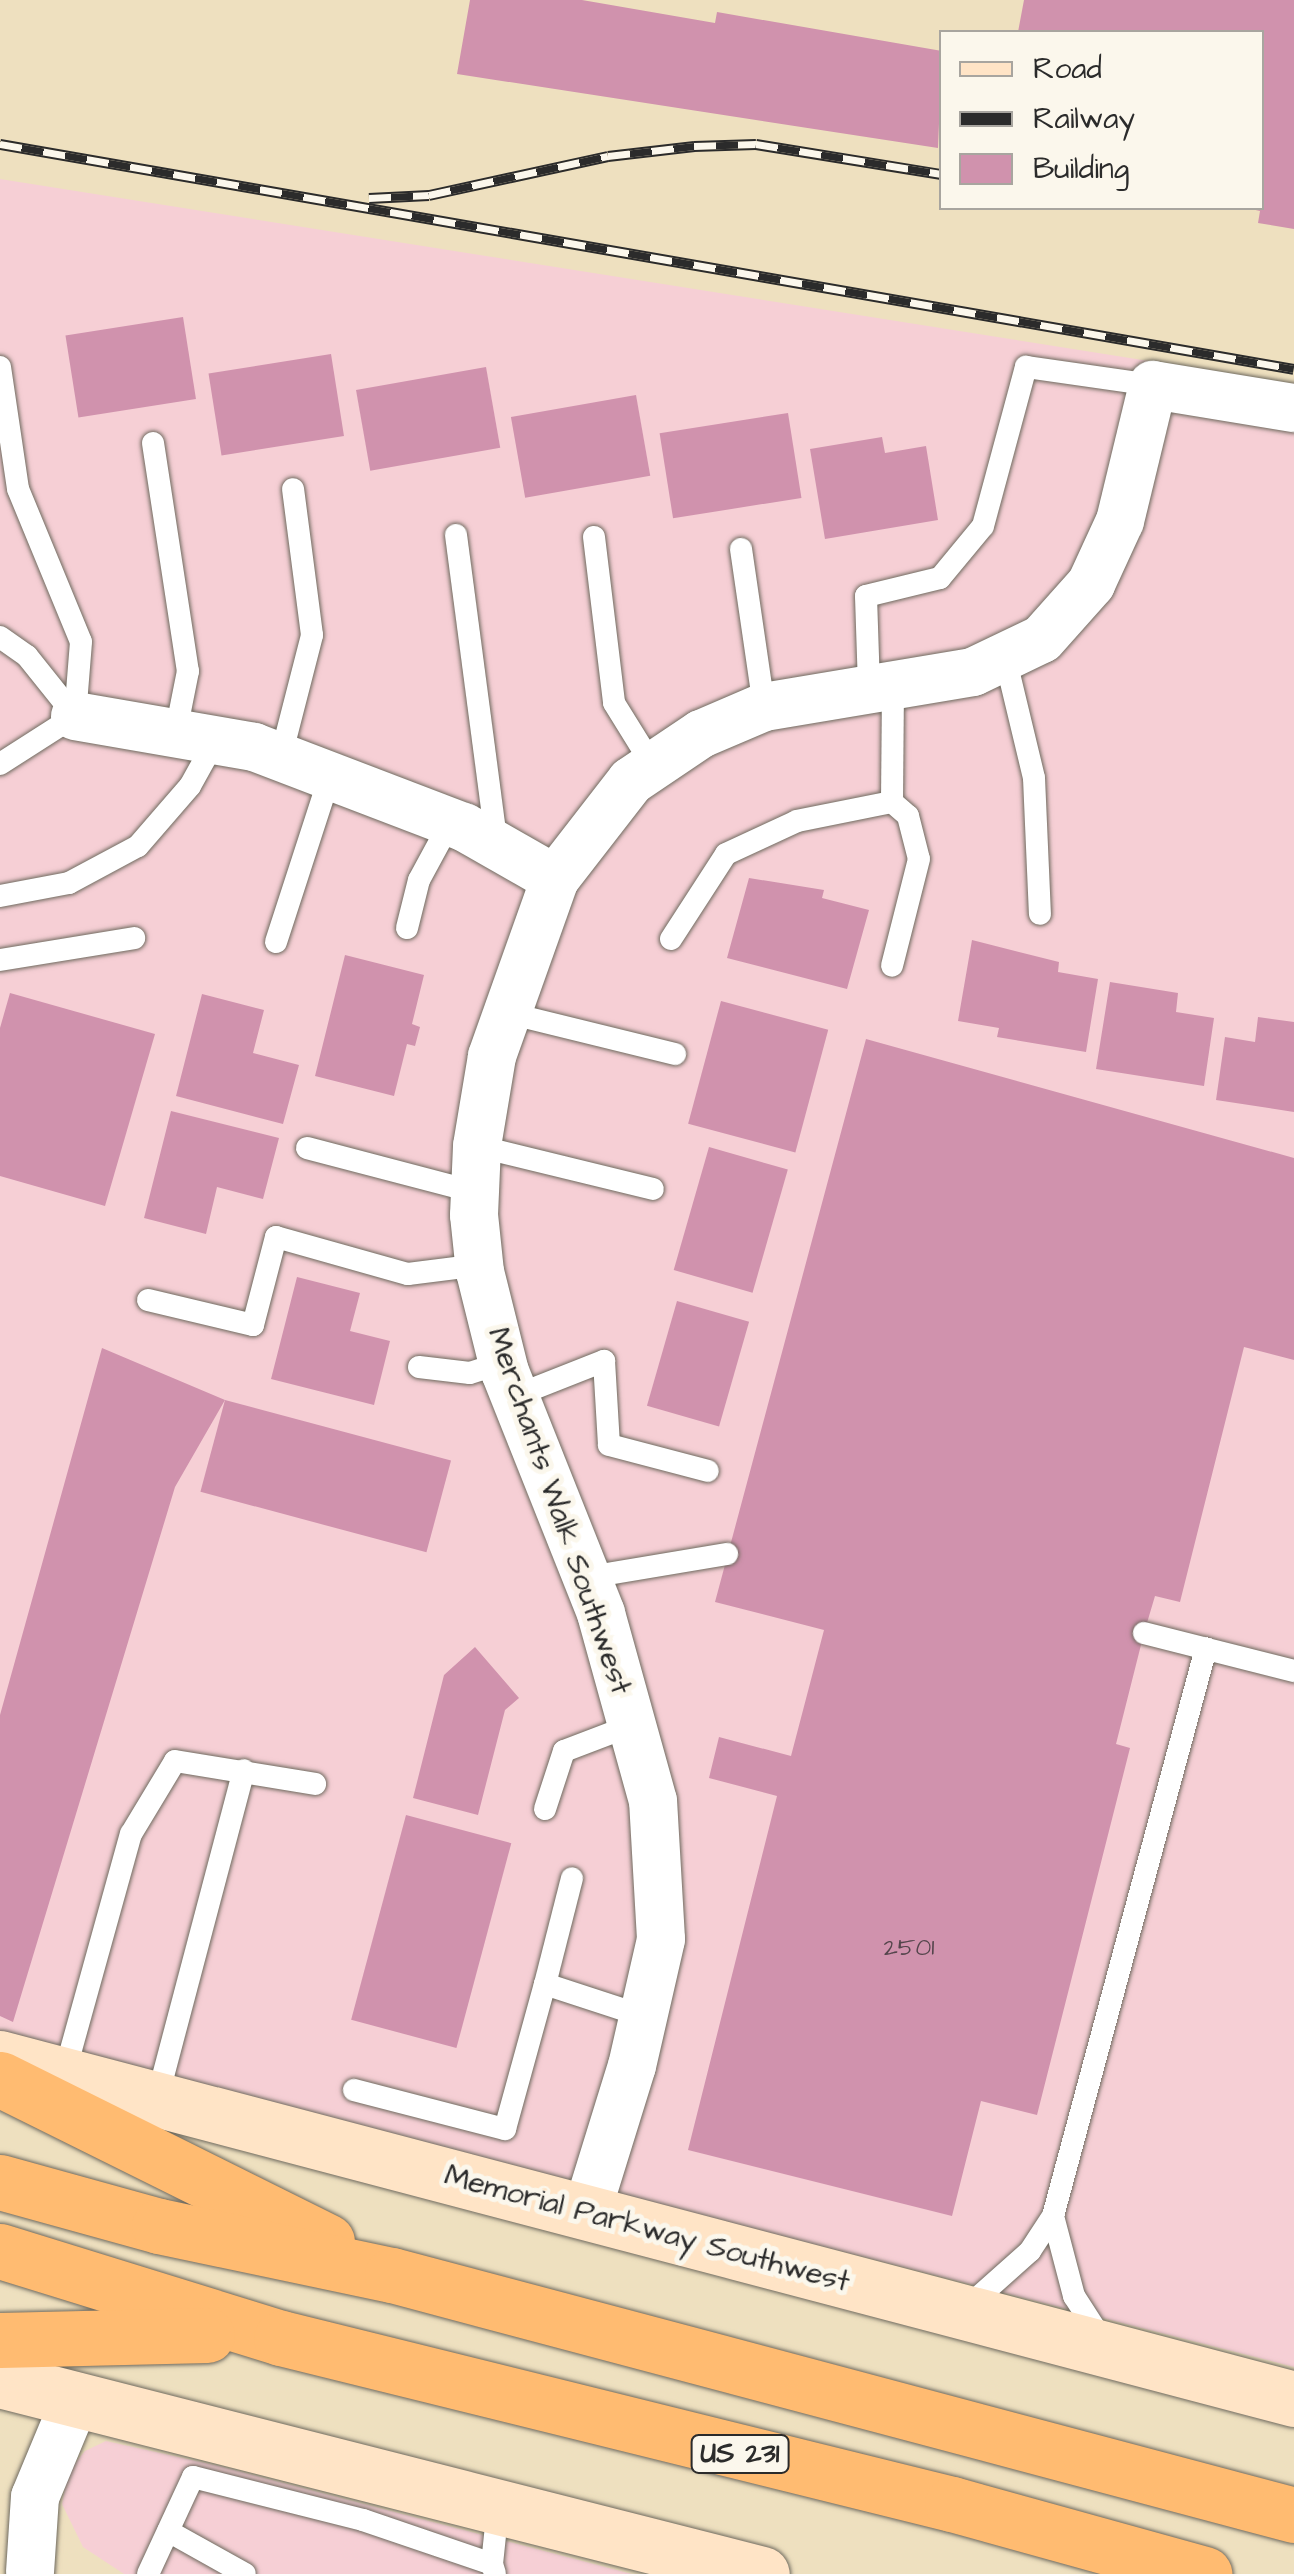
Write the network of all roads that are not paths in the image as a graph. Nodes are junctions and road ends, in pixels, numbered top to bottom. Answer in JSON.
{"nodes":[{"id":1,"x":0,"y":367,"type":"edge"},
{"id":2,"x":1153,"y":385,"type":"junction"},
{"id":3,"x":1294,"y":408,"type":"edge"},
{"id":4,"x":153,"y":443,"type":"dead end"},
{"id":5,"x":293,"y":490,"type":"dead end"},
{"id":6,"x":456,"y":536,"type":"dead end"},
{"id":7,"x":594,"y":536,"type":"dead end"},
{"id":8,"x":742,"y":548,"type":"dead end"},
{"id":9,"x":0,"y":637,"type":"edge"},
{"id":10,"x":1005,"y":657,"type":"junction"},
{"id":11,"x":881,"y":684,"type":"junction"},
{"id":12,"x":764,"y":706,"type":"junction"},
{"id":13,"x":75,"y":716,"type":"junction"},
{"id":14,"x":196,"y":735,"type":"junction"},
{"id":15,"x":281,"y":756,"type":"junction"},
{"id":16,"x":0,"y":764,"type":"edge"},
{"id":17,"x":653,"y":766,"type":"junction"},
{"id":18,"x":331,"y":774,"type":"junction"},
{"id":19,"x":892,"y":802,"type":"junction"},
{"id":20,"x":450,"y":821,"type":"junction"},
{"id":21,"x":498,"y":845,"type":"junction"},
{"id":22,"x":555,"y":879,"type":"junction"},
{"id":23,"x":0,"y":896,"type":"edge"},
{"id":24,"x":1040,"y":914,"type":"dead end"},
{"id":25,"x":407,"y":928,"type":"dead end"},
{"id":26,"x":134,"y":938,"type":"dead end"},
{"id":27,"x":671,"y":939,"type":"dead end"},
{"id":28,"x":276,"y":942,"type":"dead end"},
{"id":29,"x":0,"y":960,"type":"edge"},
{"id":30,"x":892,"y":966,"type":"dead end"},
{"id":31,"x":508,"y":1013,"type":"junction"},
{"id":32,"x":675,"y":1054,"type":"dead end"},
{"id":33,"x":306,"y":1148,"type":"dead end"},
{"id":34,"x":476,"y":1169,"type":"junction"},
{"id":35,"x":653,"y":1188,"type":"dead end"},
{"id":36,"x":479,"y":1265,"type":"junction"},
{"id":37,"x":148,"y":1300,"type":"dead end"},
{"id":38,"x":420,"y":1366,"type":"dead end"},
{"id":39,"x":509,"y":1379,"type":"junction"},
{"id":40,"x":708,"y":1471,"type":"dead end"},
{"id":41,"x":728,"y":1554,"type":"dead end"},
{"id":42,"x":589,"y":1577,"type":"junction"},
{"id":43,"x":1144,"y":1633,"type":"dead end"},
{"id":44,"x":1206,"y":1648,"type":"junction"},
{"id":45,"x":1294,"y":1671,"type":"edge"},
{"id":46,"x":632,"y":1724,"type":"junction"},
{"id":47,"x":244,"y":1770,"type":"junction"},
{"id":48,"x":315,"y":1784,"type":"dead end"},
{"id":49,"x":545,"y":1809,"type":"dead end"},
{"id":50,"x":572,"y":1878,"type":"dead end"},
{"id":51,"x":544,"y":1984,"type":"junction"},
{"id":52,"x":643,"y":2016,"type":"junction"},
{"id":53,"x":0,"y":2058,"type":"edge"},
{"id":54,"x":64,"y":2074,"type":"junction"},
{"id":55,"x":0,"y":2079,"type":"edge"},
{"id":56,"x":354,"y":2090,"type":"dead end"},
{"id":57,"x":158,"y":2099,"type":"junction"},
{"id":58,"x":0,"y":2182,"type":"edge"},
{"id":59,"x":587,"y":2212,"type":"junction"},
{"id":60,"x":1053,"y":2216,"type":"junction"},
{"id":61,"x":0,"y":2251,"type":"edge"},
{"id":62,"x":392,"y":2275,"type":"junction"},
{"id":63,"x":959,"y":2314,"type":"junction"},
{"id":64,"x":281,"y":2338,"type":"junction"},
{"id":65,"x":0,"y":2340,"type":"edge"},
{"id":66,"x":1110,"y":2352,"type":"junction"},
{"id":67,"x":0,"y":2380,"type":"edge"},
{"id":68,"x":1294,"y":2399,"type":"edge"},
{"id":69,"x":76,"y":2401,"type":"junction"},
{"id":70,"x":199,"y":2455,"type":"junction"},
{"id":71,"x":498,"y":2507,"type":"junction"},
{"id":72,"x":1294,"y":2516,"type":"edge"},
{"id":73,"x":168,"y":2531,"type":"junction"},
{"id":74,"x":21,"y":2568,"type":"edge"},
{"id":75,"x":493,"y":2569,"type":"edge"},
{"id":76,"x":1201,"y":2573,"type":"edge"},
{"id":77,"x":148,"y":2574,"type":"edge"},
{"id":78,"x":246,"y":2574,"type":"edge"},
{"id":79,"x":762,"y":2574,"type":"edge"}],
"edges":[{"from":1,"to":13,"type":"lane"},
{"from":2,"to":3,"type":"street"},
{"from":2,"to":10,"type":"street","name":"Merchants Walk Southwest"},
{"from":2,"to":11,"type":"lane"},
{"from":4,"to":14,"type":"lane"},
{"from":5,"to":15,"type":"lane"},
{"from":6,"to":21,"type":"lane"},
{"from":7,"to":17,"type":"lane"},
{"from":8,"to":12,"type":"lane"},
{"from":9,"to":13,"type":"lane"},
{"from":10,"to":11,"type":"street","name":"Merchants Walk Southwest"},
{"from":10,"to":24,"type":"lane"},
{"from":11,"to":12,"type":"street","name":"Merchants Walk Southwest"},
{"from":11,"to":19,"type":"lane"},
{"from":12,"to":17,"type":"street","name":"Merchants Walk Southwest"},
{"from":13,"to":14,"type":"street"},
{"from":13,"to":16,"type":"lane"},
{"from":14,"to":15,"type":"street"},
{"from":14,"to":23,"type":"lane"},
{"from":15,"to":18,"type":"street"},
{"from":17,"to":22,"type":"street","name":"Merchants Walk Southwest"},
{"from":18,"to":20,"type":"street"},
{"from":18,"to":28,"type":"lane"},
{"from":19,"to":27,"type":"lane"},
{"from":19,"to":30,"type":"lane"},
{"from":20,"to":21,"type":"street"},
{"from":20,"to":25,"type":"lane"},
{"from":21,"to":22,"type":"street"},
{"from":22,"to":31,"type":"street","name":"Merchants Walk Southwest"},
{"from":26,"to":29,"type":"lane"},
{"from":31,"to":32,"type":"lane"},
{"from":31,"to":34,"type":"street","name":"Merchants Walk Southwest"},
{"from":33,"to":34,"type":"lane"},
{"from":34,"to":35,"type":"lane"},
{"from":34,"to":36,"type":"street","name":"Merchants Walk Southwest"},
{"from":36,"to":37,"type":"lane"},
{"from":36,"to":39,"type":"street","name":"Merchants Walk Southwest"},
{"from":38,"to":39,"type":"lane"},
{"from":39,"to":40,"type":"lane"},
{"from":39,"to":42,"type":"street","name":"Merchants Walk Southwest"},
{"from":41,"to":42,"type":"lane"},
{"from":42,"to":46,"type":"street","name":"Merchants Walk Southwest"},
{"from":43,"to":44,"type":"lane"},
{"from":44,"to":45,"type":"lane"},
{"from":44,"to":60,"type":"lane"},
{"from":46,"to":49,"type":"lane"},
{"from":46,"to":52,"type":"street","name":"Merchants Walk Southwest"},
{"from":47,"to":48,"type":"lane"},
{"from":47,"to":54,"type":"lane"},
{"from":47,"to":57,"type":"lane"},
{"from":50,"to":51,"type":"lane"},
{"from":51,"to":52,"type":"lane"},
{"from":51,"to":56,"type":"lane"},
{"from":52,"to":59,"type":"street","name":"Merchants Walk Southwest"},
{"from":53,"to":54,"type":"main road","name":"Memorial Parkway Southwest"},
{"from":54,"to":57,"type":"main road","name":"Memorial Parkway Southwest"},
{"from":55,"to":62,"type":"highway"},
{"from":57,"to":59,"type":"main road","name":"Memorial Parkway Southwest"},
{"from":58,"to":62,"type":"highway"},
{"from":59,"to":63,"type":"main road","name":"Memorial Parkway Southwest"},
{"from":60,"to":63,"type":"lane"},
{"from":60,"to":66,"type":"lane"},
{"from":61,"to":64,"type":"highway","number":"US 231"},
{"from":62,"to":72,"type":"highway"},
{"from":63,"to":66,"type":"main road","name":"Memorial Parkway Southwest"},
{"from":64,"to":65,"type":"highway"},
{"from":64,"to":76,"type":"highway","number":"US 231"},
{"from":66,"to":68,"type":"main road","name":"Memorial Parkway Southwest"},
{"from":67,"to":69,"type":"main road"},
{"from":69,"to":70,"type":"main road"},
{"from":69,"to":74,"type":"street"},
{"from":70,"to":71,"type":"main road"},
{"from":70,"to":73,"type":"lane"},
{"from":70,"to":75,"type":"lane"},
{"from":71,"to":75,"type":"lane"},
{"from":71,"to":79,"type":"main road"},
{"from":73,"to":77,"type":"lane"},
{"from":73,"to":78,"type":"lane"}]}
